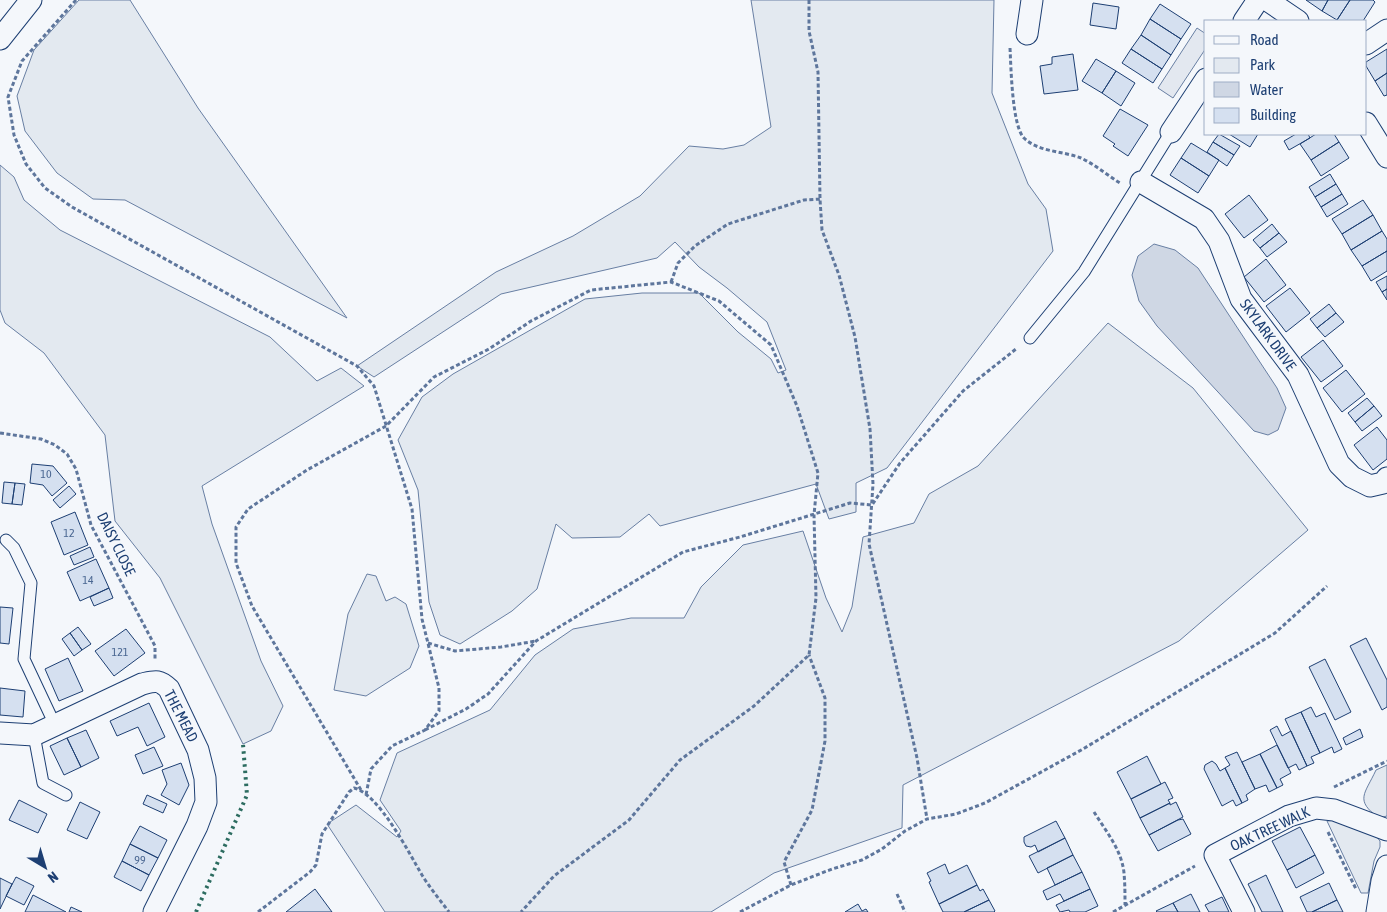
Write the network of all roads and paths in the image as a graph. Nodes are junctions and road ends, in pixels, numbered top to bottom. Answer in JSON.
{"nodes":[{"id":1,"x":31,"y":0,"type":"edge"},
{"id":2,"x":76,"y":0,"type":"edge"},
{"id":3,"x":810,"y":0,"type":"edge"},
{"id":4,"x":1032,"y":0,"type":"edge"},
{"id":5,"x":1258,"y":0,"type":"edge"},
{"id":6,"x":1267,"y":0,"type":"edge"},
{"id":7,"x":1245,"y":20,"type":"edge"},
{"id":8,"x":1297,"y":20,"type":"edge"},
{"id":9,"x":1387,"y":30,"type":"edge"},
{"id":10,"x":1018,"y":37,"type":"joint"},
{"id":11,"x":0,"y":39,"type":"edge"},
{"id":12,"x":1367,"y":43,"type":"edge"},
{"id":13,"x":1204,"y":83,"type":"edge"},
{"id":14,"x":1367,"y":124,"type":"edge"},
{"id":15,"x":1171,"y":132,"type":"joint"},
{"id":16,"x":1385,"y":148,"type":"edge"},
{"id":17,"x":1138,"y":187,"type":"junction"},
{"id":18,"x":820,"y":199,"type":"junction"},
{"id":19,"x":670,"y":282,"type":"junction"},
{"id":20,"x":1030,"y":338,"type":"joint"},
{"id":21,"x":386,"y":426,"type":"junction"},
{"id":22,"x":0,"y":433,"type":"edge"},
{"id":23,"x":1387,"y":478,"type":"edge"},
{"id":24,"x":872,"y":505,"type":"junction"},
{"id":25,"x":814,"y":515,"type":"junction"},
{"id":26,"x":6,"y":540,"type":"dead end"},
{"id":27,"x":1327,"y":586,"type":"dead end"},
{"id":28,"x":536,"y":641,"type":"junction"},
{"id":29,"x":428,"y":643,"type":"junction"},
{"id":30,"x":809,"y":655,"type":"junction"},
{"id":31,"x":155,"y":681,"type":"junction"},
{"id":32,"x":55,"y":725,"type":"junction"},
{"id":33,"x":425,"y":730,"type":"junction"},
{"id":34,"x":0,"y":733,"type":"edge"},
{"id":35,"x":34,"y":735,"type":"junction"},
{"id":36,"x":361,"y":790,"type":"junction"},
{"id":37,"x":66,"y":795,"type":"dead end"},
{"id":38,"x":366,"y":795,"type":"junction"},
{"id":39,"x":1094,"y":812,"type":"dead end"},
{"id":40,"x":927,"y":819,"type":"junction"},
{"id":41,"x":1387,"y":830,"type":"edge"},
{"id":42,"x":1215,"y":855,"type":"junction"},
{"id":43,"x":1387,"y":866,"type":"edge"},
{"id":44,"x":791,"y":885,"type":"junction"},
{"id":45,"x":897,"y":894,"type":"dead end"},
{"id":46,"x":1125,"y":905,"type":"junction"},
{"id":47,"x":154,"y":912,"type":"edge"},
{"id":48,"x":258,"y":912,"type":"edge"},
{"id":49,"x":450,"y":912,"type":"edge"},
{"id":50,"x":521,"y":912,"type":"edge"},
{"id":51,"x":740,"y":912,"type":"edge"},
{"id":52,"x":905,"y":912,"type":"edge"},
{"id":53,"x":1113,"y":912,"type":"edge"},
{"id":54,"x":1244,"y":912,"type":"edge"},
{"id":55,"x":1378,"y":912,"type":"edge"}],
"edges":[{"from":1,"to":11,"type":"street"},
{"from":2,"to":21,"type":"path"},
{"from":3,"to":18,"type":"path"},
{"from":4,"to":10,"type":"street"},
{"from":5,"to":7,"type":"street"},
{"from":6,"to":8,"type":"street"},
{"from":9,"to":12,"type":"street"},
{"from":10,"to":17,"type":"path"},
{"from":13,"to":15,"type":"street"},
{"from":14,"to":16,"type":"street"},
{"from":15,"to":17,"type":"lane"},
{"from":17,"to":20,"type":"lane"},
{"from":17,"to":23,"type":"street","name":"SKYLARK DRIVE"},
{"from":18,"to":19,"type":"path"},
{"from":18,"to":24,"type":"path"},
{"from":19,"to":21,"type":"path"},
{"from":19,"to":25,"type":"path"},
{"from":20,"to":24,"type":"path"},
{"from":21,"to":29,"type":"path"},
{"from":21,"to":36,"type":"path"},
{"from":22,"to":31,"type":"path","name":"DAISY CLOSE"},
{"from":24,"to":25,"type":"path"},
{"from":24,"to":40,"type":"path"},
{"from":25,"to":28,"type":"path"},
{"from":25,"to":30,"type":"path"},
{"from":26,"to":32,"type":"lane"},
{"from":27,"to":40,"type":"path"},
{"from":28,"to":29,"type":"path"},
{"from":28,"to":33,"type":"path"},
{"from":29,"to":33,"type":"path"},
{"from":30,"to":44,"type":"path"},
{"from":30,"to":50,"type":"path"},
{"from":31,"to":32,"type":"street","name":"THE MEAD"},
{"from":31,"to":47,"type":"street","name":"THE MEAD"},
{"from":32,"to":35,"type":"street","name":"THE MEAD"},
{"from":33,"to":38,"type":"path"},
{"from":34,"to":35,"type":"street","name":"THE MEAD"},
{"from":35,"to":37,"type":"lane"},
{"from":36,"to":38,"type":"path"},
{"from":36,"to":48,"type":"path"},
{"from":38,"to":49,"type":"path"},
{"from":39,"to":46,"type":"path"},
{"from":40,"to":44,"type":"path"},
{"from":41,"to":42,"type":"street","name":"OAK TREE WALK"},
{"from":42,"to":46,"type":"path"},
{"from":42,"to":54,"type":"street","name":"OAK TREE WALK"},
{"from":43,"to":55,"type":"street"},
{"from":44,"to":51,"type":"path"},
{"from":45,"to":52,"type":"path"},
{"from":46,"to":53,"type":"path"}]}
